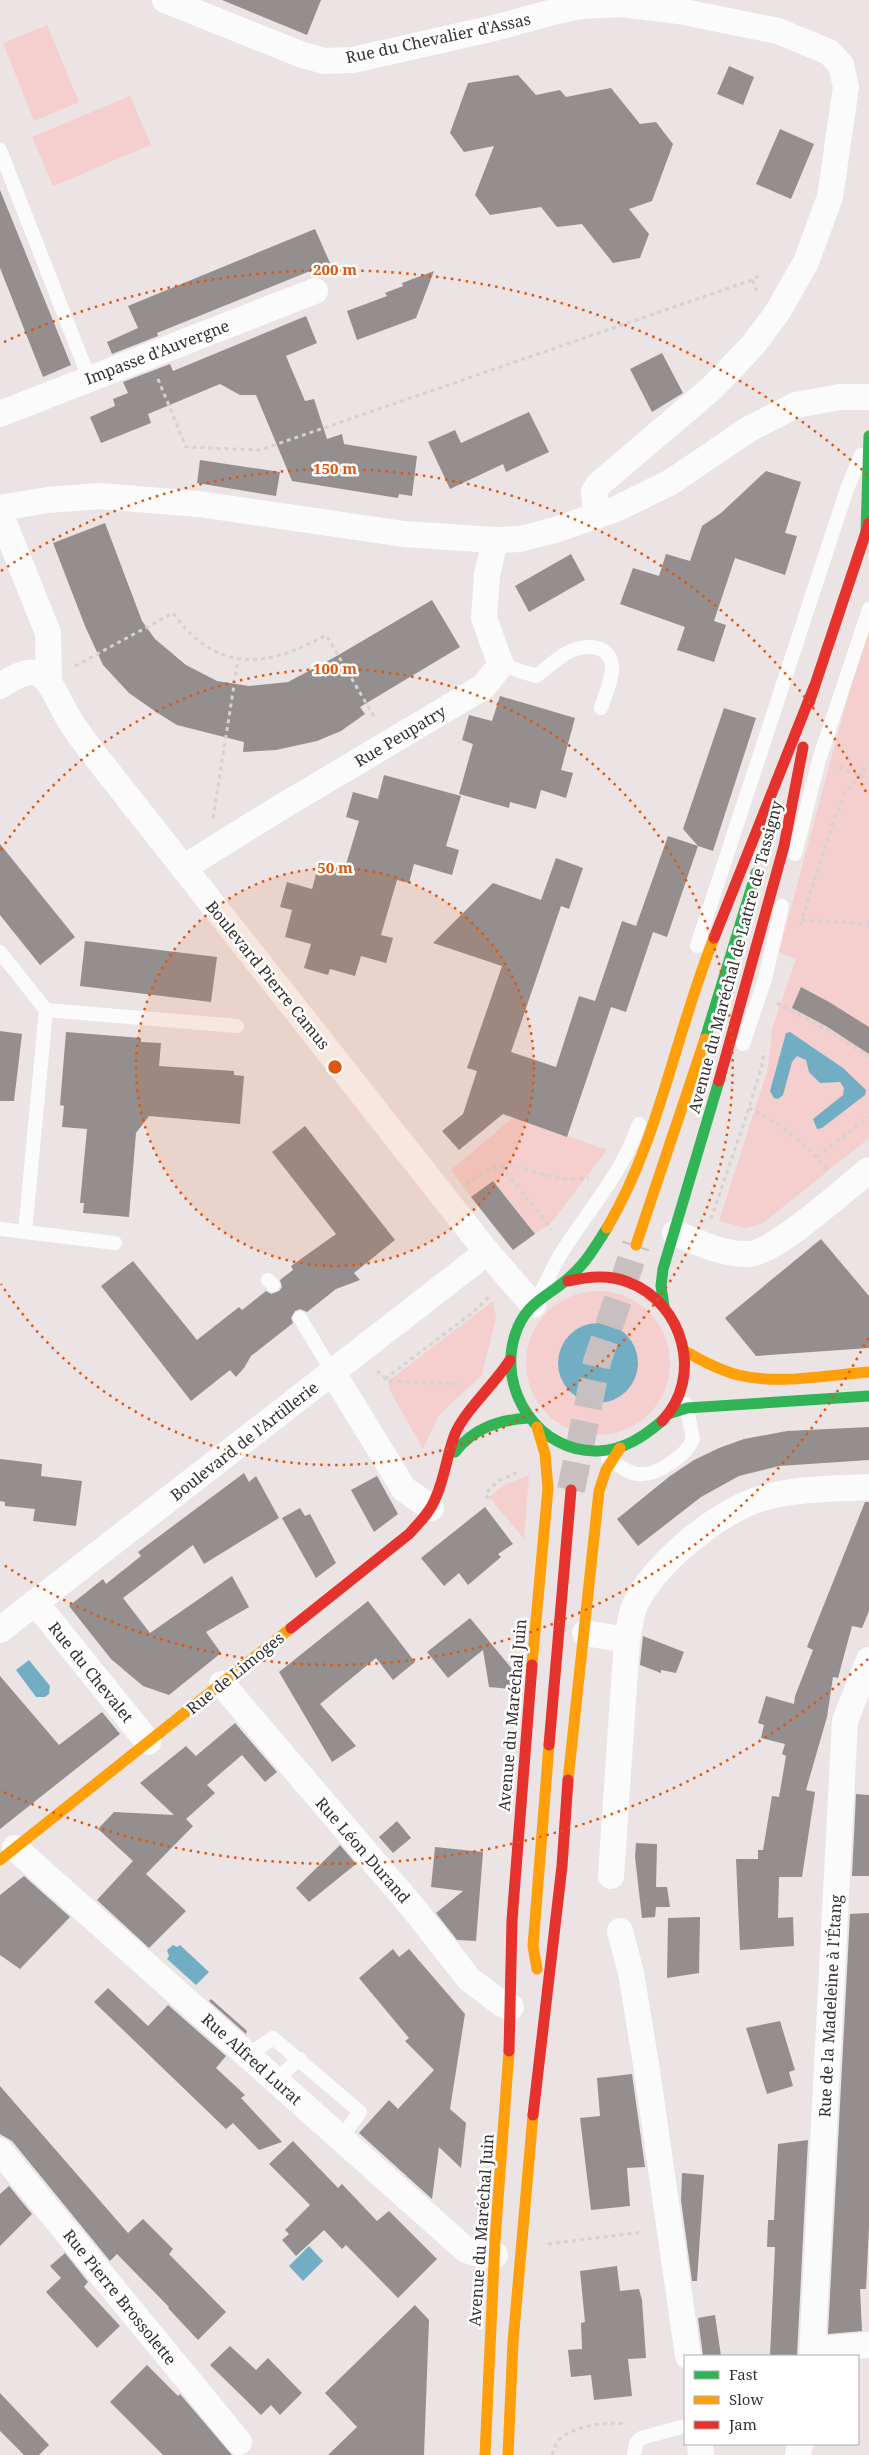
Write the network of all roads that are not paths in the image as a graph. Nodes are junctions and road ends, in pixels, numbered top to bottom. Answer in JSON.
{"nodes":[{"id":1,"x":165,"y":0,"type":"edge"},
{"id":2,"x":0,"y":150,"type":"edge"},
{"id":3,"x":315,"y":291,"type":"dead end"},
{"id":4,"x":89,"y":378,"type":"junction"},
{"id":5,"x":869,"y":398,"type":"edge"},
{"id":6,"x":0,"y":414,"type":"edge"},
{"id":7,"x":869,"y":436,"type":"edge"},
{"id":8,"x":0,"y":508,"type":"edge"},
{"id":9,"x":0,"y":513,"type":"edge"},
{"id":10,"x":597,"y":516,"type":"junction"},
{"id":11,"x":867,"y":528,"type":"edge"},
{"id":12,"x":495,"y":540,"type":"junction"},
{"id":13,"x":869,"y":609,"type":"edge"},
{"id":14,"x":500,"y":665,"type":"junction"},
{"id":15,"x":49,"y":680,"type":"junction"},
{"id":16,"x":0,"y":686,"type":"edge"},
{"id":17,"x":814,"y":687,"type":"junction"},
{"id":18,"x":601,"y":708,"type":"dead end"},
{"id":19,"x":767,"y":835,"type":"dead end"},
{"id":20,"x":759,"y":863,"type":"dead end"},
{"id":21,"x":184,"y":868,"type":"junction"},
{"id":22,"x":0,"y":952,"type":"edge"},
{"id":23,"x":46,"y":1010,"type":"junction"},
{"id":24,"x":237,"y":1026,"type":"dead end"},
{"id":25,"x":869,"y":1170,"type":"edge"},
{"id":26,"x":693,"y":1176,"type":"junction"},
{"id":27,"x":0,"y":1229,"type":"edge"},
{"id":28,"x":25,"y":1232,"type":"junction"},
{"id":29,"x":675,"y":1233,"type":"junction"},
{"id":30,"x":115,"y":1243,"type":"dead end"},
{"id":31,"x":636,"y":1245,"type":"tunnel mouth"},
{"id":32,"x":487,"y":1252,"type":"junction"},
{"id":33,"x":568,"y":1281,"type":"junction"},
{"id":34,"x":535,"y":1302,"type":"junction"},
{"id":35,"x":664,"y":1306,"type":"junction"},
{"id":36,"x":300,"y":1318,"type":"dead end"},
{"id":37,"x":685,"y":1352,"type":"junction"},
{"id":38,"x":510,"y":1360,"type":"junction"},
{"id":39,"x":869,"y":1372,"type":"edge"},
{"id":40,"x":333,"y":1373,"type":"junction"},
{"id":41,"x":681,"y":1390,"type":"junction"},
{"id":42,"x":869,"y":1396,"type":"edge"},
{"id":43,"x":687,"y":1408,"type":"junction"},
{"id":44,"x":671,"y":1413,"type":"junction"},
{"id":45,"x":528,"y":1418,"type":"junction"},
{"id":46,"x":537,"y":1428,"type":"junction"},
{"id":47,"x":620,"y":1448,"type":"junction"},
{"id":48,"x":597,"y":1451,"type":"junction"},
{"id":49,"x":611,"y":1461,"type":"junction"},
{"id":50,"x":446,"y":1466,"type":"junction"},
{"id":51,"x":869,"y":1487,"type":"edge"},
{"id":52,"x":571,"y":1490,"type":"tunnel mouth"},
{"id":53,"x":431,"y":1508,"type":"junction"},
{"id":54,"x":35,"y":1602,"type":"junction"},
{"id":55,"x":0,"y":1630,"type":"edge"},
{"id":56,"x":585,"y":1633,"type":"junction"},
{"id":57,"x":627,"y":1640,"type":"junction"},
{"id":58,"x":869,"y":1660,"type":"edge"},
{"id":59,"x":222,"y":1684,"type":"junction"},
{"id":60,"x":148,"y":1742,"type":"junction"},
{"id":61,"x":8,"y":1854,"type":"edge"},
{"id":62,"x":610,"y":1876,"type":"dead end"},
{"id":63,"x":620,"y":1931,"type":"dead end"},
{"id":64,"x":533,"y":1946,"type":"junction"},
{"id":65,"x":510,"y":2007,"type":"junction"},
{"id":66,"x":544,"y":2008,"type":"junction"},
{"id":67,"x":248,"y":2055,"type":"junction"},
{"id":68,"x":300,"y":2059,"type":"junction"},
{"id":69,"x":275,"y":2080,"type":"junction"},
{"id":70,"x":341,"y":2138,"type":"junction"},
{"id":71,"x":4,"y":2163,"type":"edge"},
{"id":72,"x":495,"y":2255,"type":"junction"},
{"id":73,"x":869,"y":2345,"type":"edge"},
{"id":74,"x":812,"y":2353,"type":"edge"},
{"id":75,"x":688,"y":2355,"type":"edge"},
{"id":76,"x":684,"y":2426,"type":"edge"},
{"id":77,"x":239,"y":2442,"type":"dead end"},
{"id":78,"x":485,"y":2455,"type":"edge"},
{"id":79,"x":508,"y":2455,"type":"edge"},
{"id":80,"x":634,"y":2455,"type":"edge"}],
"edges":[{"from":1,"to":10,"type":"street","name":"Rue du Chevalier d'Assas"},
{"from":2,"to":4,"type":"lane"},
{"from":3,"to":4,"type":"street","name":"Impasse d'Auvergne"},
{"from":4,"to":6,"type":"street","name":"Impasse d'Auvergne"},
{"from":5,"to":10,"type":"street"},
{"from":7,"to":11,"type":"main road"},
{"from":7,"to":34,"type":"lane"},
{"from":8,"to":12,"type":"street"},
{"from":9,"to":15,"type":"street"},
{"from":10,"to":12,"type":"street"},
{"from":11,"to":17,"type":"main road"},
{"from":12,"to":14,"type":"street"},
{"from":13,"to":26,"type":"lane"},
{"from":14,"to":18,"type":"lane"},
{"from":14,"to":21,"type":"street","name":"Rue Peupatry"},
{"from":15,"to":16,"type":"street"},
{"from":15,"to":21,"type":"street","name":"Boulevard Pierre Camus"},
{"from":17,"to":19,"type":"main road"},
{"from":17,"to":26,"type":"main road","name":"Avenue du Maréchal de Lattre de Tassigny"},
{"from":17,"to":33,"type":"main road","name":"Avenue du Maréchal de Lattre de Tassigny"},
{"from":20,"to":31,"type":"main road"},
{"from":21,"to":32,"type":"street","name":"Boulevard Pierre Camus"},
{"from":22,"to":23,"type":"lane"},
{"from":23,"to":24,"type":"lane"},
{"from":23,"to":28,"type":"lane"},
{"from":25,"to":29,"type":"street"},
{"from":26,"to":29,"type":"main road","name":"Avenue du Maréchal de Lattre de Tassigny"},
{"from":27,"to":28,"type":"lane"},
{"from":28,"to":30,"type":"lane"},
{"from":29,"to":35,"type":"main road","name":"Avenue du Maréchal de Lattre de Tassigny"},
{"from":32,"to":34,"type":"street","name":"Boulevard Pierre Camus"},
{"from":32,"to":40,"type":"street","name":"Boulevard de l'Artillerie"},
{"from":33,"to":34,"type":"main road"},
{"from":33,"to":35,"type":"main road"},
{"from":34,"to":38,"type":"main road"},
{"from":35,"to":37,"type":"main road"},
{"from":36,"to":40,"type":"lane"},
{"from":37,"to":39,"type":"main road"},
{"from":37,"to":41,"type":"main road"},
{"from":38,"to":45,"type":"main road"},
{"from":38,"to":50,"type":"main road","name":"Rue de Limoges"},
{"from":40,"to":53,"type":"street"},
{"from":40,"to":54,"type":"street","name":"Boulevard de l'Artillerie"},
{"from":41,"to":43,"type":"lane"},
{"from":41,"to":44,"type":"main road"},
{"from":42,"to":43,"type":"main road"},
{"from":43,"to":44,"type":"main road"},
{"from":43,"to":49,"type":"lane"},
{"from":44,"to":47,"type":"main road"},
{"from":45,"to":46,"type":"main road"},
{"from":45,"to":50,"type":"main road","name":"Rue de Limoges"},
{"from":46,"to":48,"type":"main road"},
{"from":46,"to":65,"type":"main road","name":"Avenue du Maréchal Juin"},
{"from":47,"to":48,"type":"main road"},
{"from":47,"to":49,"type":"main road","name":"Avenue du Maréchal Juin"},
{"from":48,"to":49,"type":"lane"},
{"from":49,"to":56,"type":"main road","name":"Avenue du Maréchal Juin"},
{"from":50,"to":53,"type":"main road","name":"Rue de Limoges"},
{"from":51,"to":57,"type":"street"},
{"from":52,"to":64,"type":"main road","name":"Avenue du Maréchal Juin"},
{"from":53,"to":59,"type":"main road","name":"Rue de Limoges"},
{"from":54,"to":55,"type":"street","name":"Boulevard de l'Artillerie"},
{"from":54,"to":60,"type":"street","name":"Rue du Chevalet"},
{"from":56,"to":57,"type":"street"},
{"from":56,"to":66,"type":"main road","name":"Avenue du Maréchal Juin"},
{"from":57,"to":62,"type":"street"},
{"from":58,"to":74,"type":"street","name":"Rue de la Madeleine à l'Étang"},
{"from":59,"to":60,"type":"main road","name":"Rue de Limoges"},
{"from":59,"to":65,"type":"street","name":"Rue Léon Durand"},
{"from":60,"to":61,"type":"main road","name":"Rue de Limoges"},
{"from":61,"to":67,"type":"street","name":"Rue Alfred Lurat"},
{"from":63,"to":75,"type":"street"},
{"from":64,"to":65,"type":"main road","name":"Avenue du Maréchal Juin"},
{"from":64,"to":66,"type":"main road","name":"Avenue du Maréchal Juin"},
{"from":65,"to":72,"type":"main road","name":"Avenue du Maréchal Juin"},
{"from":66,"to":79,"type":"main road","name":"Avenue du Maréchal Juin"},
{"from":67,"to":68,"type":"lane"},
{"from":67,"to":69,"type":"street","name":"Rue Alfred Lurat"},
{"from":68,"to":69,"type":"lane"},
{"from":68,"to":70,"type":"lane"},
{"from":69,"to":70,"type":"street","name":"Rue Alfred Lurat"},
{"from":70,"to":72,"type":"street","name":"Rue Alfred Lurat"},
{"from":71,"to":77,"type":"street","name":"Rue Pierre Brossolette"},
{"from":72,"to":78,"type":"main road","name":"Avenue du Maréchal Juin"},
{"from":73,"to":74,"type":"street"},
{"from":76,"to":80,"type":"lane"}]}
